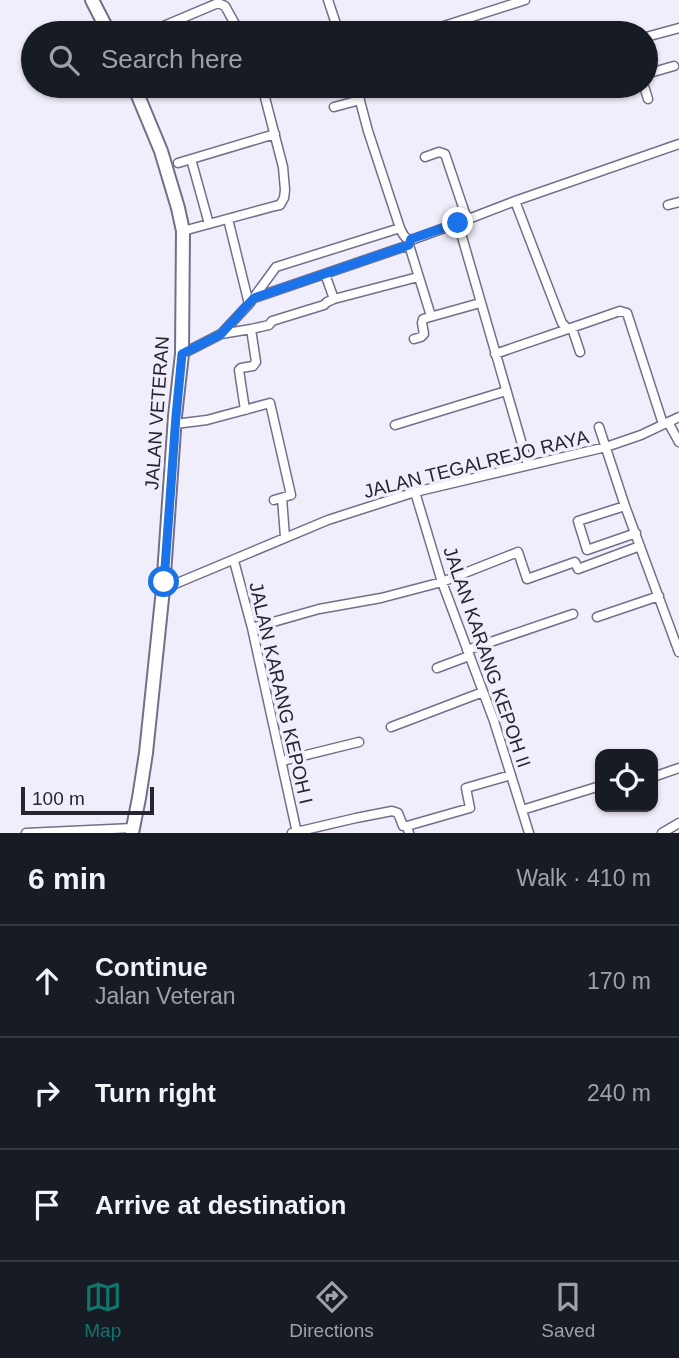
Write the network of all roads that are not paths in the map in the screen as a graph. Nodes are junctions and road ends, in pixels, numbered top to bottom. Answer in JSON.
{"nodes":[{"id":1,"x":328,"y":0,"type":"edge"},
{"id":2,"x":525,"y":0,"type":"edge"},
{"id":3,"x":96,"y":1,"type":"edge"},
{"id":4,"x":104,"y":21,"type":"edge"},
{"id":5,"x":175,"y":21,"type":"edge"},
{"id":6,"x":233,"y":21,"type":"edge"},
{"id":7,"x":335,"y":21,"type":"edge"},
{"id":8,"x":459,"y":21,"type":"edge"},
{"id":9,"x":679,"y":28,"type":"edge"},
{"id":10,"x":658,"y":34,"type":"edge"},
{"id":11,"x":674,"y":66,"type":"dead end"},
{"id":12,"x":658,"y":71,"type":"edge"},
{"id":13,"x":139,"y":98,"type":"edge"},
{"id":14,"x":265,"y":98,"type":"edge"},
{"id":15,"x":360,"y":100,"type":"joint"},
{"id":16,"x":334,"y":107,"type":"dead end"},
{"id":17,"x":275,"y":134,"type":"junction"},
{"id":18,"x":679,"y":144,"type":"edge"},
{"id":19,"x":425,"y":157,"type":"dead end"},
{"id":20,"x":191,"y":159,"type":"junction"},
{"id":21,"x":178,"y":163,"type":"dead end"},
{"id":22,"x":515,"y":201,"type":"junction"},
{"id":23,"x":679,"y":202,"type":"edge"},
{"id":24,"x":668,"y":205,"type":"dead end"},
{"id":25,"x":228,"y":219,"type":"junction"},
{"id":26,"x":467,"y":219,"type":"junction"},
{"id":27,"x":209,"y":223,"type":"junction"},
{"id":28,"x":458,"y":223,"type":"junction"},
{"id":29,"x":400,"y":228,"type":"junction"},
{"id":30,"x":183,"y":231,"type":"junction"},
{"id":31,"x":410,"y":242,"type":"junction"},
{"id":32,"x":326,"y":274,"type":"junction"},
{"id":33,"x":418,"y":277,"type":"junction"},
{"id":34,"x":334,"y":299,"type":"junction"},
{"id":35,"x":251,"y":301,"type":"junction"},
{"id":36,"x":480,"y":303,"type":"junction"},
{"id":37,"x":431,"y":316,"type":"junction"},
{"id":38,"x":570,"y":328,"type":"junction"},
{"id":39,"x":251,"y":329,"type":"junction"},
{"id":40,"x":221,"y":334,"type":"junction"},
{"id":41,"x":414,"y":339,"type":"dead end"},
{"id":42,"x":580,"y":352,"type":"dead end"},
{"id":43,"x":182,"y":354,"type":"junction"},
{"id":44,"x":495,"y":354,"type":"junction"},
{"id":45,"x":506,"y":391,"type":"junction"},
{"id":46,"x":245,"y":410,"type":"junction"},
{"id":47,"x":679,"y":417,"type":"edge"},
{"id":48,"x":666,"y":423,"type":"junction"},
{"id":49,"x":175,"y":424,"type":"junction"},
{"id":50,"x":395,"y":425,"type":"dead end"},
{"id":51,"x":599,"y":427,"type":"dead end"},
{"id":52,"x":679,"y":442,"type":"edge"},
{"id":53,"x":606,"y":447,"type":"junction"},
{"id":54,"x":528,"y":465,"type":"junction"},
{"id":55,"x":415,"y":492,"type":"junction"},
{"id":56,"x":625,"y":506,"type":"junction"},
{"id":57,"x":636,"y":533,"type":"junction"},
{"id":58,"x":285,"y":537,"type":"junction"},
{"id":59,"x":640,"y":546,"type":"junction"},
{"id":60,"x":234,"y":561,"type":"junction"},
{"id":61,"x":442,"y":582,"type":"junction"},
{"id":62,"x":163,"y":589,"type":"junction"},
{"id":63,"x":659,"y":596,"type":"junction"},
{"id":64,"x":573,"y":614,"type":"dead end"},
{"id":65,"x":597,"y":617,"type":"dead end"},
{"id":66,"x":252,"y":628,"type":"junction"},
{"id":67,"x":679,"y":652,"type":"edge"},
{"id":68,"x":468,"y":653,"type":"junction"},
{"id":69,"x":437,"y":668,"type":"dead end"},
{"id":70,"x":483,"y":692,"type":"junction"},
{"id":71,"x":391,"y":727,"type":"dead end"},
{"id":72,"x":359,"y":742,"type":"dead end"},
{"id":73,"x":282,"y":761,"type":"junction"},
{"id":74,"x":679,"y":768,"type":"edge"},
{"id":75,"x":511,"y":775,"type":"junction"},
{"id":76,"x":658,"y":775,"type":"edge"},
{"id":77,"x":595,"y":788,"type":"edge"},
{"id":78,"x":522,"y":810,"type":"junction"},
{"id":79,"x":676,"y":825,"type":"edge"},
{"id":80,"x":408,"y":829,"type":"edge"},
{"id":81,"x":132,"y":830,"type":"edge"},
{"id":82,"x":26,"y":833,"type":"edge"},
{"id":83,"x":295,"y":833,"type":"edge"},
{"id":84,"x":529,"y":833,"type":"edge"},
{"id":85,"x":662,"y":833,"type":"edge"}],
"edges":[{"from":1,"to":7,"type":"street"},
{"from":2,"to":8,"type":"street"},
{"from":3,"to":4,"type":"main road"},
{"from":5,"to":6,"type":"street"},
{"from":9,"to":10,"type":"street"},
{"from":11,"to":12,"type":"street"},
{"from":13,"to":30,"type":"main road","name":"JALAN VETERAN"},
{"from":14,"to":17,"type":"street"},
{"from":15,"to":16,"type":"street"},
{"from":15,"to":29,"type":"street"},
{"from":17,"to":20,"type":"street"},
{"from":17,"to":25,"type":"street"},
{"from":18,"to":22,"type":"street"},
{"from":19,"to":26,"type":"street"},
{"from":20,"to":21,"type":"street"},
{"from":20,"to":27,"type":"street"},
{"from":22,"to":26,"type":"street"},
{"from":22,"to":38,"type":"street"},
{"from":23,"to":24,"type":"street"},
{"from":25,"to":27,"type":"street"},
{"from":25,"to":35,"type":"street"},
{"from":26,"to":28,"type":"street"},
{"from":27,"to":30,"type":"street"},
{"from":28,"to":31,"type":"street"},
{"from":28,"to":36,"type":"street"},
{"from":29,"to":31,"type":"street"},
{"from":29,"to":35,"type":"street"},
{"from":30,"to":43,"type":"main road","name":"JALAN VETERAN"},
{"from":31,"to":32,"type":"street"},
{"from":31,"to":33,"type":"street"},
{"from":32,"to":34,"type":"street"},
{"from":32,"to":35,"type":"street"},
{"from":33,"to":34,"type":"street"},
{"from":33,"to":37,"type":"street"},
{"from":34,"to":39,"type":"street"},
{"from":35,"to":40,"type":"street"},
{"from":36,"to":37,"type":"street"},
{"from":36,"to":44,"type":"street"},
{"from":37,"to":41,"type":"street"},
{"from":38,"to":42,"type":"street"},
{"from":38,"to":44,"type":"street"},
{"from":38,"to":48,"type":"street"},
{"from":39,"to":40,"type":"street"},
{"from":39,"to":46,"type":"street"},
{"from":40,"to":43,"type":"street"},
{"from":43,"to":49,"type":"main road","name":"JALAN VETERAN"},
{"from":44,"to":45,"type":"street"},
{"from":45,"to":50,"type":"street"},
{"from":45,"to":54,"type":"street"},
{"from":46,"to":49,"type":"street"},
{"from":46,"to":58,"type":"street"},
{"from":47,"to":48,"type":"street","name":"JALAN TEGALREJO RAYA"},
{"from":48,"to":52,"type":"street"},
{"from":48,"to":53,"type":"street","name":"JALAN TEGALREJO RAYA"},
{"from":49,"to":62,"type":"main road","name":"JALAN VETERAN"},
{"from":51,"to":53,"type":"street"},
{"from":53,"to":54,"type":"street","name":"JALAN TEGALREJO RAYA"},
{"from":53,"to":56,"type":"street"},
{"from":54,"to":55,"type":"street","name":"JALAN TEGALREJO RAYA"},
{"from":55,"to":58,"type":"street","name":"JALAN TEGALREJO RAYA"},
{"from":55,"to":61,"type":"street","name":"JALAN KARANG KEPOH II"},
{"from":56,"to":57,"type":"street"},
{"from":56,"to":57,"type":"street"},
{"from":57,"to":59,"type":"street"},
{"from":58,"to":60,"type":"street","name":"JALAN TEGALREJO RAYA"},
{"from":59,"to":61,"type":"street"},
{"from":59,"to":63,"type":"street"},
{"from":60,"to":62,"type":"street","name":"JALAN TEGALREJO RAYA"},
{"from":60,"to":66,"type":"street","name":"JALAN KARANG KEPOH I"},
{"from":61,"to":66,"type":"street"},
{"from":61,"to":68,"type":"street","name":"JALAN KARANG KEPOH II"},
{"from":62,"to":81,"type":"main road","name":"JALAN VETERAN"},
{"from":63,"to":65,"type":"street"},
{"from":63,"to":67,"type":"street"},
{"from":64,"to":68,"type":"street"},
{"from":66,"to":73,"type":"street","name":"JALAN KARANG KEPOH I"},
{"from":68,"to":69,"type":"street"},
{"from":68,"to":70,"type":"street","name":"JALAN KARANG KEPOH II"},
{"from":70,"to":71,"type":"street"},
{"from":70,"to":75,"type":"street","name":"JALAN KARANG KEPOH II"},
{"from":72,"to":73,"type":"street"},
{"from":73,"to":83,"type":"street","name":"JALAN KARANG KEPOH I"},
{"from":74,"to":76,"type":"street"},
{"from":75,"to":78,"type":"street","name":"JALAN KARANG KEPOH II"},
{"from":75,"to":80,"type":"street"},
{"from":77,"to":78,"type":"street"},
{"from":78,"to":84,"type":"street","name":"JALAN KARANG KEPOH II"},
{"from":79,"to":85,"type":"street"},
{"from":80,"to":83,"type":"street"},
{"from":81,"to":82,"type":"street"}]}
